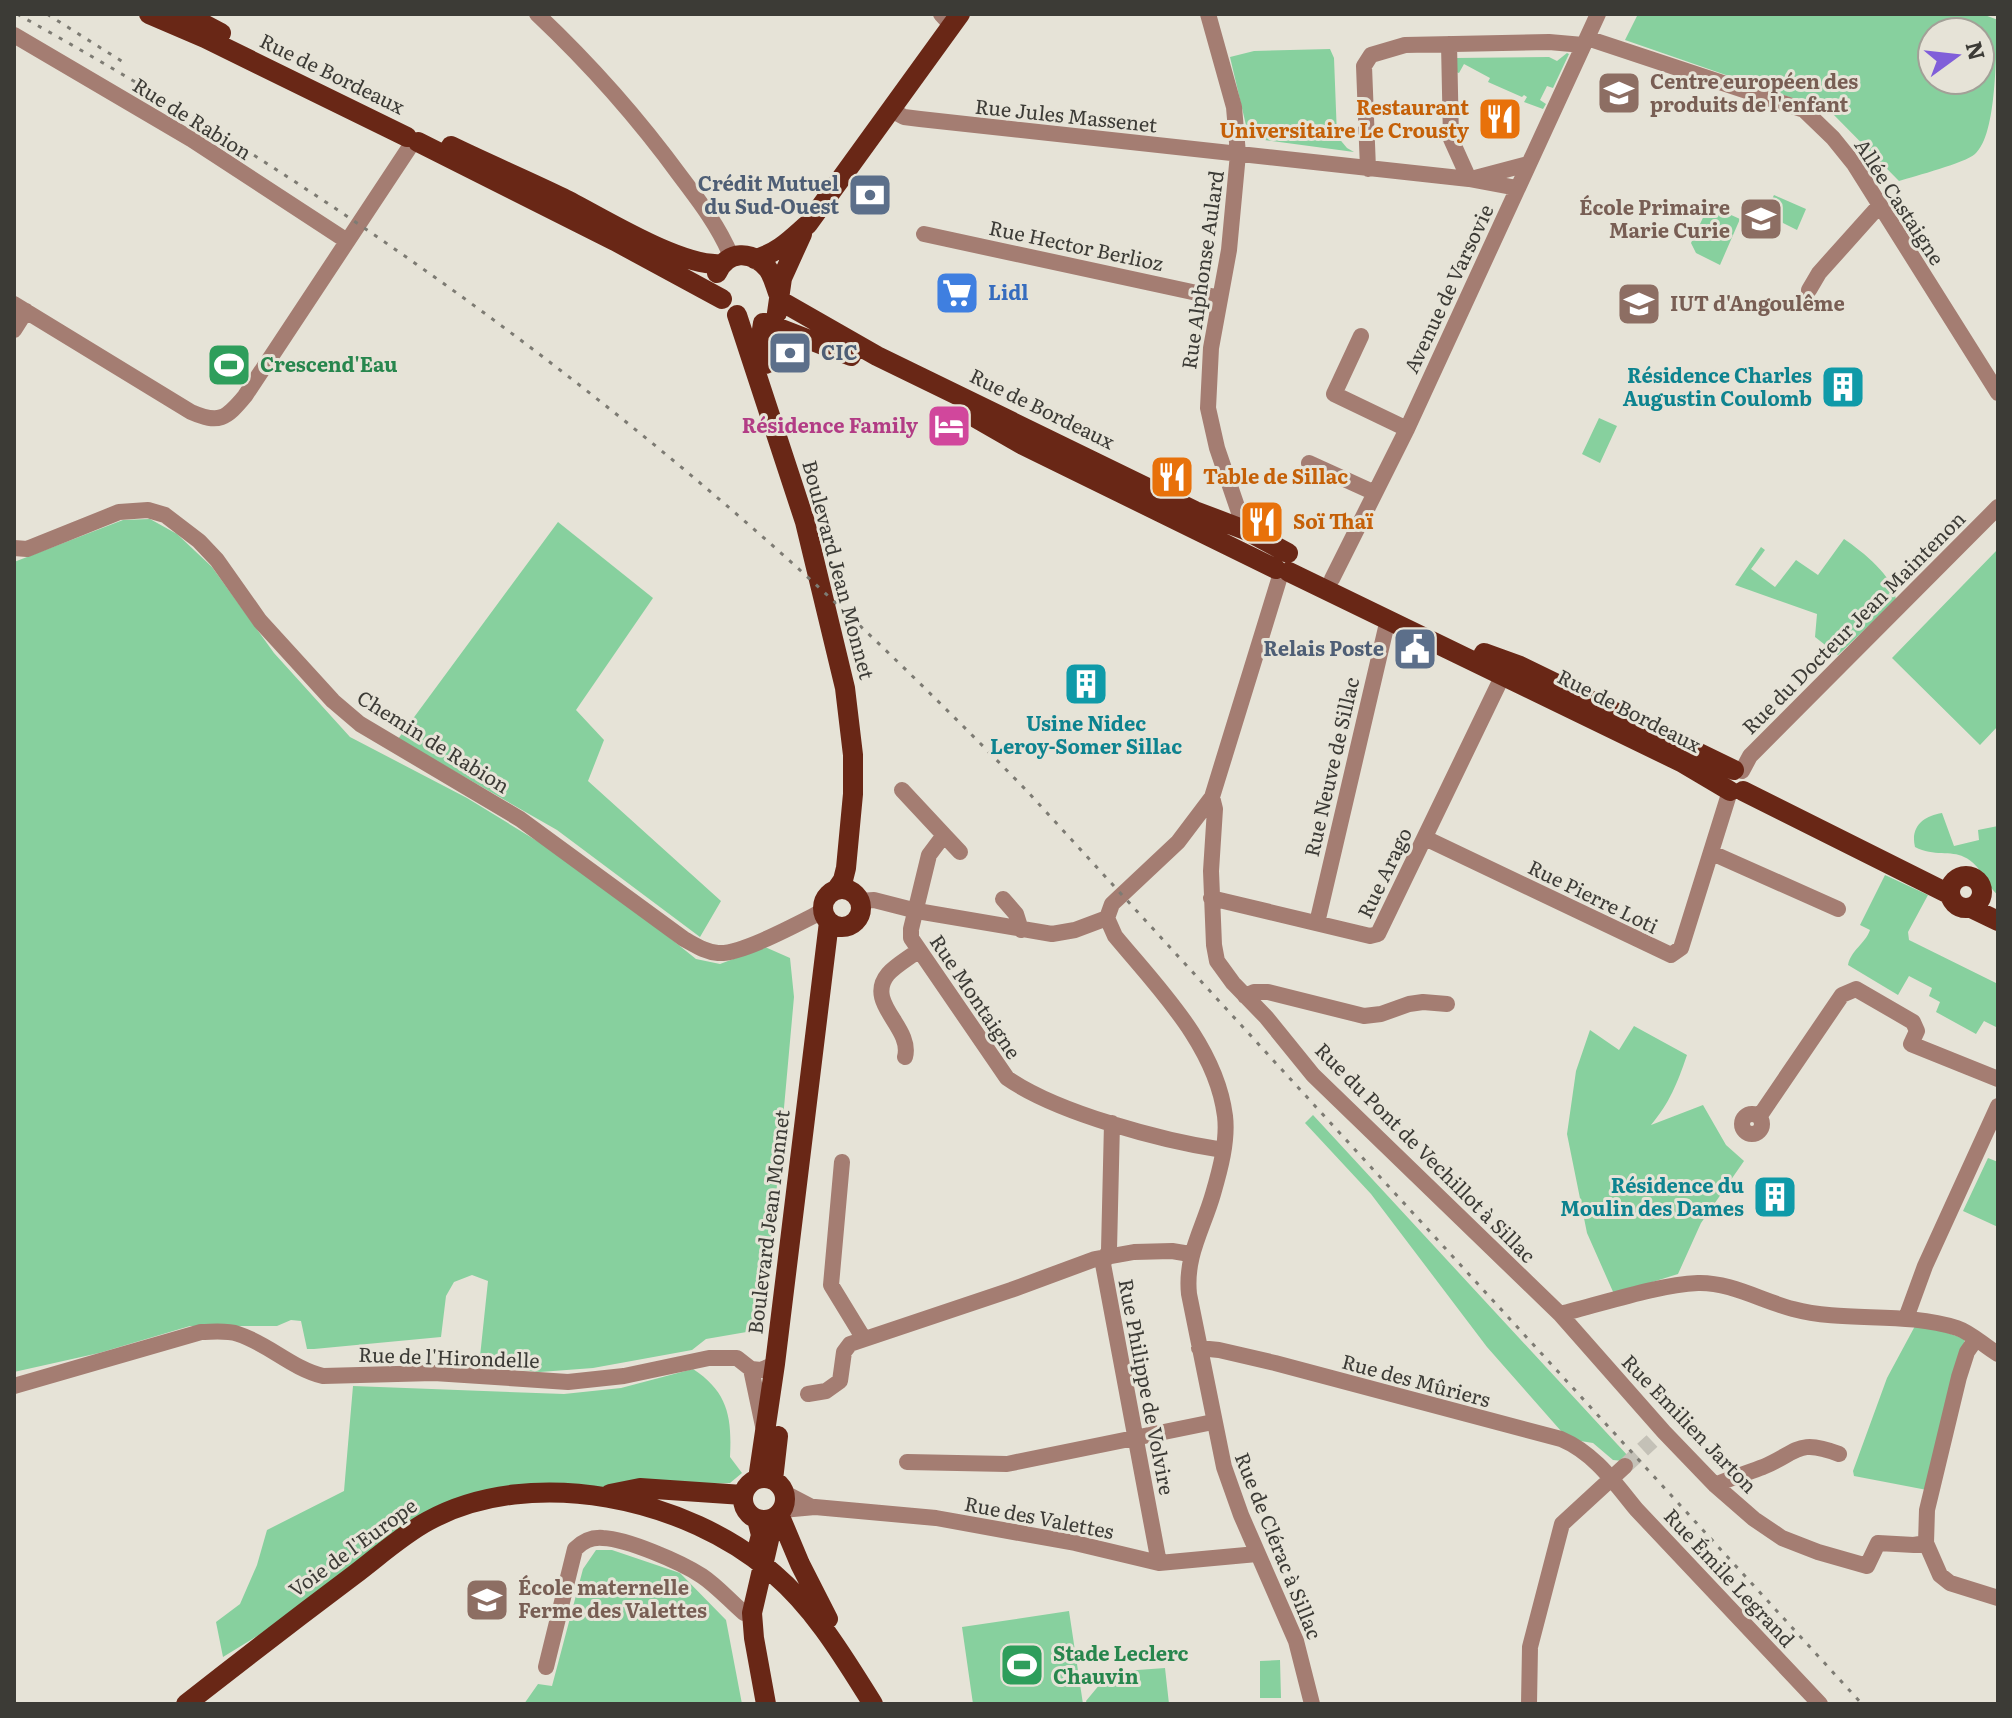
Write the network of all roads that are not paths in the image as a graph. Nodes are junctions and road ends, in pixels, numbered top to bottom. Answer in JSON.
{"nodes":[{"id":1,"x":149,"y":14,"type":"edge"},
{"id":2,"x":537,"y":14,"type":"edge"},
{"id":3,"x":1208,"y":14,"type":"edge"},
{"id":4,"x":1598,"y":14,"type":"edge"},
{"id":5,"x":951,"y":18,"type":"edge"},
{"id":6,"x":191,"y":23,"type":"edge"},
{"id":7,"x":14,"y":35,"type":"edge"},
{"id":8,"x":1585,"y":42,"type":"junction"},
{"id":9,"x":1449,"y":44,"type":"junction"},
{"id":10,"x":891,"y":110,"type":"junction"},
{"id":11,"x":414,"y":136,"type":"junction"},
{"id":12,"x":1238,"y":154,"type":"junction"},
{"id":13,"x":1528,"y":164,"type":"junction"},
{"id":14,"x":1368,"y":169,"type":"junction"},
{"id":15,"x":1469,"y":179,"type":"junction"},
{"id":16,"x":1517,"y":188,"type":"junction"},
{"id":17,"x":1879,"y":206,"type":"junction"},
{"id":18,"x":808,"y":224,"type":"junction"},
{"id":19,"x":924,"y":234,"type":"dead end"},
{"id":20,"x":347,"y":241,"type":"junction"},
{"id":21,"x":755,"y":259,"type":"junction"},
{"id":22,"x":726,"y":260,"type":"junction"},
{"id":23,"x":1809,"y":290,"type":"dead end"},
{"id":24,"x":778,"y":296,"type":"junction"},
{"id":25,"x":1220,"y":298,"type":"junction"},
{"id":26,"x":722,"y":299,"type":"junction"},
{"id":27,"x":20,"y":307,"type":"edge"},
{"id":28,"x":737,"y":315,"type":"junction"},
{"id":29,"x":765,"y":323,"type":"junction"},
{"id":30,"x":14,"y":330,"type":"edge"},
{"id":31,"x":1361,"y":336,"type":"dead end"},
{"id":32,"x":1998,"y":393,"type":"edge"},
{"id":33,"x":1407,"y":429,"type":"junction"},
{"id":34,"x":1309,"y":463,"type":"dead end"},
{"id":35,"x":1375,"y":493,"type":"junction"},
{"id":36,"x":1998,"y":507,"type":"edge"},
{"id":37,"x":1245,"y":530,"type":"junction"},
{"id":38,"x":14,"y":548,"type":"edge"},
{"id":39,"x":817,"y":554,"type":"junction"},
{"id":40,"x":1286,"y":565,"type":"junction"},
{"id":41,"x":1332,"y":579,"type":"junction"},
{"id":42,"x":1388,"y":619,"type":"junction"},
{"id":43,"x":1503,"y":675,"type":"junction"},
{"id":44,"x":1740,"y":781,"type":"junction"},
{"id":45,"x":902,"y":790,"type":"dead end"},
{"id":46,"x":1212,"y":797,"type":"junction"},
{"id":47,"x":944,"y":835,"type":"junction"},
{"id":48,"x":1425,"y":838,"type":"junction"},
{"id":49,"x":960,"y":852,"type":"dead end"},
{"id":50,"x":1712,"y":853,"type":"junction"},
{"id":51,"x":1952,"y":887,"type":"junction"},
{"id":52,"x":849,"y":894,"type":"junction"},
{"id":53,"x":1211,"y":898,"type":"junction"},
{"id":54,"x":1003,"y":899,"type":"dead end"},
{"id":55,"x":1984,"y":902,"type":"edge"},
{"id":56,"x":1838,"y":909,"type":"dead end"},
{"id":57,"x":917,"y":911,"type":"junction"},
{"id":58,"x":1107,"y":918,"type":"junction"},
{"id":59,"x":832,"y":920,"type":"junction"},
{"id":60,"x":1998,"y":921,"type":"edge"},
{"id":61,"x":1317,"y":923,"type":"junction"},
{"id":62,"x":1021,"y":930,"type":"junction"},
{"id":63,"x":919,"y":950,"type":"junction"},
{"id":64,"x":1245,"y":996,"type":"junction"},
{"id":65,"x":1447,"y":1004,"type":"dead end"},
{"id":66,"x":905,"y":1057,"type":"dead end"},
{"id":67,"x":1998,"y":1079,"type":"edge"},
{"id":68,"x":1998,"y":1106,"type":"edge"},
{"id":69,"x":1759,"y":1117,"type":"dead end"},
{"id":70,"x":1112,"y":1123,"type":"junction"},
{"id":71,"x":1223,"y":1150,"type":"junction"},
{"id":72,"x":842,"y":1162,"type":"dead end"},
{"id":73,"x":1190,"y":1254,"type":"junction"},
{"id":74,"x":1106,"y":1256,"type":"junction"},
{"id":75,"x":1560,"y":1314,"type":"junction"},
{"id":76,"x":1906,"y":1318,"type":"junction"},
{"id":77,"x":864,"y":1339,"type":"junction"},
{"id":78,"x":1976,"y":1339,"type":"junction"},
{"id":79,"x":1199,"y":1348,"type":"junction"},
{"id":80,"x":1998,"y":1354,"type":"edge"},
{"id":81,"x":775,"y":1364,"type":"junction"},
{"id":82,"x":751,"y":1369,"type":"junction"},
{"id":83,"x":14,"y":1386,"type":"edge"},
{"id":84,"x":808,"y":1394,"type":"dead end"},
{"id":85,"x":1213,"y":1422,"type":"junction"},
{"id":86,"x":765,"y":1437,"type":"junction"},
{"id":87,"x":1134,"y":1439,"type":"junction"},
{"id":88,"x":1839,"y":1454,"type":"dead end"},
{"id":89,"x":907,"y":1462,"type":"dead end"},
{"id":90,"x":1625,"y":1466,"type":"tunnel mouth"},
{"id":91,"x":1611,"y":1478,"type":"junction"},
{"id":92,"x":1715,"y":1485,"type":"junction"},
{"id":93,"x":574,"y":1494,"type":"junction"},
{"id":94,"x":773,"y":1502,"type":"junction"},
{"id":95,"x":811,"y":1507,"type":"junction"},
{"id":96,"x":791,"y":1542,"type":"junction"},
{"id":97,"x":1926,"y":1543,"type":"junction"},
{"id":98,"x":1257,"y":1554,"type":"junction"},
{"id":99,"x":744,"y":1556,"type":"junction"},
{"id":100,"x":1159,"y":1563,"type":"junction"},
{"id":101,"x":771,"y":1577,"type":"junction"},
{"id":102,"x":1998,"y":1598,"type":"edge"},
{"id":103,"x":749,"y":1607,"type":"junction"},
{"id":104,"x":546,"y":1667,"type":"dead end"},
{"id":105,"x":186,"y":1704,"type":"edge"},
{"id":106,"x":201,"y":1704,"type":"edge"},
{"id":107,"x":756,"y":1704,"type":"edge"},
{"id":108,"x":766,"y":1704,"type":"edge"},
{"id":109,"x":864,"y":1704,"type":"edge"},
{"id":110,"x":874,"y":1704,"type":"edge"},
{"id":111,"x":1312,"y":1704,"type":"edge"},
{"id":112,"x":1529,"y":1704,"type":"edge"},
{"id":113,"x":1820,"y":1704,"type":"edge"}],
"edges":[{"from":1,"to":6,"type":"main road","name":"Rue de Bordeaux"},
{"from":2,"to":22,"type":"street"},
{"from":3,"to":12,"type":"street","name":"Rue Alphonse Aulard"},
{"from":4,"to":8,"type":"street","name":"Avenue de Varsovie"},
{"from":5,"to":10,"type":"main road"},
{"from":6,"to":11,"type":"main road","name":"Rue de Bordeaux"},
{"from":7,"to":20,"type":"street","name":"Rue de Rabion"},
{"from":8,"to":9,"type":"street","name":"Allée Castaigne"},
{"from":8,"to":13,"type":"street","name":"Avenue de Varsovie"},
{"from":8,"to":17,"type":"street","name":"Allée Castaigne"},
{"from":9,"to":14,"type":"street","name":"Allée Castaigne"},
{"from":9,"to":15,"type":"street"},
{"from":10,"to":12,"type":"street","name":"Rue Jules Massenet"},
{"from":10,"to":18,"type":"main road"},
{"from":11,"to":20,"type":"street"},
{"from":11,"to":22,"type":"main road","name":"Rue de Bordeaux"},
{"from":11,"to":26,"type":"main road","name":"Rue de Bordeaux"},
{"from":12,"to":14,"type":"street","name":"Rue Jules Massenet"},
{"from":12,"to":25,"type":"street","name":"Rue Alphonse Aulard"},
{"from":13,"to":15,"type":"street"},
{"from":13,"to":16,"type":"street","name":"Avenue de Varsovie"},
{"from":14,"to":15,"type":"street","name":"Rue Jules Massenet"},
{"from":15,"to":16,"type":"street"},
{"from":16,"to":33,"type":"street","name":"Avenue de Varsovie"},
{"from":17,"to":23,"type":"street"},
{"from":17,"to":32,"type":"street","name":"Allée Castaigne"},
{"from":18,"to":21,"type":"main road"},
{"from":18,"to":24,"type":"main road"},
{"from":19,"to":25,"type":"street","name":"Rue Hector Berlioz"},
{"from":20,"to":27,"type":"street"},
{"from":21,"to":22,"type":"main road"},
{"from":21,"to":24,"type":"main road"},
{"from":22,"to":26,"type":"main road"},
{"from":24,"to":29,"type":"main road"},
{"from":24,"to":37,"type":"main road","name":"Rue de Bordeaux"},
{"from":25,"to":37,"type":"street","name":"Rue Alphonse Aulard"},
{"from":26,"to":28,"type":"main road"},
{"from":27,"to":30,"type":"street"},
{"from":28,"to":29,"type":"main road"},
{"from":28,"to":39,"type":"main road","name":"Boulevard Jean Monnet"},
{"from":29,"to":39,"type":"main road"},
{"from":29,"to":40,"type":"main road","name":"Rue de Bordeaux"},
{"from":31,"to":33,"type":"street"},
{"from":33,"to":35,"type":"street","name":"Avenue de Varsovie"},
{"from":34,"to":35,"type":"street"},
{"from":35,"to":41,"type":"street","name":"Avenue de Varsovie"},
{"from":36,"to":44,"type":"street","name":"Rue du Docteur Jean Maintenon"},
{"from":37,"to":40,"type":"main road","name":"Rue de Bordeaux"},
{"from":38,"to":59,"type":"street","name":"Chemin de Rabion"},
{"from":39,"to":52,"type":"main road"},
{"from":40,"to":41,"type":"main road","name":"Rue de Bordeaux"},
{"from":40,"to":42,"type":"main road","name":"Rue de Bordeaux"},
{"from":40,"to":46,"type":"street"},
{"from":41,"to":44,"type":"main road","name":"Rue de Bordeaux"},
{"from":42,"to":43,"type":"main road","name":"Rue de Bordeaux"},
{"from":42,"to":61,"type":"street","name":"Rue Neuve de Sillac"},
{"from":43,"to":44,"type":"main road","name":"Rue de Bordeaux"},
{"from":43,"to":48,"type":"street","name":"Rue Arago"},
{"from":44,"to":50,"type":"street","name":"Rue Pierre Loti"},
{"from":44,"to":51,"type":"main road","name":"Rue de Bordeaux"},
{"from":45,"to":47,"type":"street"},
{"from":46,"to":53,"type":"street","name":"Rue du Pont de Vechillot à Sillac"},
{"from":46,"to":58,"type":"street"},
{"from":47,"to":49,"type":"street"},
{"from":47,"to":57,"type":"street","name":"Rue Montaigne"},
{"from":48,"to":50,"type":"street","name":"Rue Pierre Loti"},
{"from":48,"to":61,"type":"street","name":"Rue Arago"},
{"from":50,"to":56,"type":"street"},
{"from":51,"to":55,"type":"main road"},
{"from":51,"to":55,"type":"main road"},
{"from":52,"to":57,"type":"street"},
{"from":52,"to":59,"type":"main road"},
{"from":52,"to":59,"type":"main road"},
{"from":53,"to":61,"type":"street","name":"Rue Arago"},
{"from":53,"to":64,"type":"street","name":"Rue du Pont de Vechillot à Sillac"},
{"from":54,"to":62,"type":"street"},
{"from":55,"to":60,"type":"main road"},
{"from":57,"to":62,"type":"street"},
{"from":57,"to":63,"type":"street","name":"Rue Montaigne"},
{"from":58,"to":62,"type":"street"},
{"from":58,"to":71,"type":"street","name":"Rue de Clérac à Sillac"},
{"from":59,"to":81,"type":"main road","name":"Boulevard Jean Monnet"},
{"from":59,"to":94,"type":"main road"},
{"from":63,"to":66,"type":"street"},
{"from":63,"to":70,"type":"street","name":"Rue Montaigne"},
{"from":64,"to":65,"type":"street"},
{"from":64,"to":75,"type":"street","name":"Rue du Pont de Vechillot à Sillac"},
{"from":67,"to":69,"type":"street"},
{"from":68,"to":76,"type":"street"},
{"from":70,"to":71,"type":"street","name":"Rue Montaigne"},
{"from":70,"to":74,"type":"street","name":"Rue Philippe de Volvire"},
{"from":71,"to":73,"type":"street","name":"Rue de Clérac à Sillac"},
{"from":72,"to":77,"type":"street"},
{"from":73,"to":74,"type":"street"},
{"from":73,"to":79,"type":"street","name":"Rue de Clérac à Sillac"},
{"from":74,"to":77,"type":"street"},
{"from":74,"to":87,"type":"street","name":"Rue Philippe de Volvire"},
{"from":75,"to":76,"type":"street"},
{"from":75,"to":92,"type":"street","name":"Rue Emilien Jarton"},
{"from":76,"to":78,"type":"street"},
{"from":77,"to":84,"type":"street"},
{"from":78,"to":80,"type":"street"},
{"from":78,"to":97,"type":"street"},
{"from":79,"to":85,"type":"street","name":"Rue de Clérac à Sillac"},
{"from":79,"to":91,"type":"street","name":"Rue des Mûriers"},
{"from":81,"to":82,"type":"street","name":"Rue de l'Hirondelle"},
{"from":81,"to":86,"type":"main road","name":"Boulevard Jean Monnet"},
{"from":82,"to":83,"type":"street","name":"Rue de l'Hirondelle"},
{"from":82,"to":86,"type":"street"},
{"from":85,"to":87,"type":"street"},
{"from":85,"to":98,"type":"street","name":"Rue de Clérac à Sillac"},
{"from":86,"to":94,"type":"main road","name":"Boulevard Jean Monnet"},
{"from":87,"to":89,"type":"street"},
{"from":87,"to":100,"type":"street","name":"Rue Philippe de Volvire"},
{"from":88,"to":92,"type":"street"},
{"from":90,"to":91,"type":"street"},
{"from":91,"to":112,"type":"street"},
{"from":91,"to":113,"type":"street","name":"Rue Émile Legrand"},
{"from":92,"to":97,"type":"street","name":"Rue Emilien Jarton"},
{"from":93,"to":94,"type":"main road"},
{"from":93,"to":99,"type":"main road","name":"Voie de l'Europe"},
{"from":93,"to":105,"type":"main road","name":"Voie de l'Europe"},
{"from":94,"to":95,"type":"street","name":"Rue des Valettes"},
{"from":94,"to":96,"type":"main road"},
{"from":94,"to":103,"type":"main road"},
{"from":95,"to":96,"type":"street"},
{"from":95,"to":100,"type":"street","name":"Rue des Valettes"},
{"from":96,"to":110,"type":"main road"},
{"from":97,"to":102,"type":"street"},
{"from":98,"to":100,"type":"street","name":"Rue des Valettes"},
{"from":98,"to":111,"type":"street","name":"Rue de Clérac à Sillac"},
{"from":99,"to":101,"type":"main road","name":"Voie de l'Europe"},
{"from":99,"to":106,"type":"main road","name":"Voie de l'Europe"},
{"from":101,"to":109,"type":"main road","name":"Voie de l'Europe"},
{"from":101,"to":110,"type":"main road","name":"Voie de l'Europe"},
{"from":103,"to":104,"type":"street"},
{"from":103,"to":107,"type":"main road"},
{"from":103,"to":108,"type":"main road"}]}
